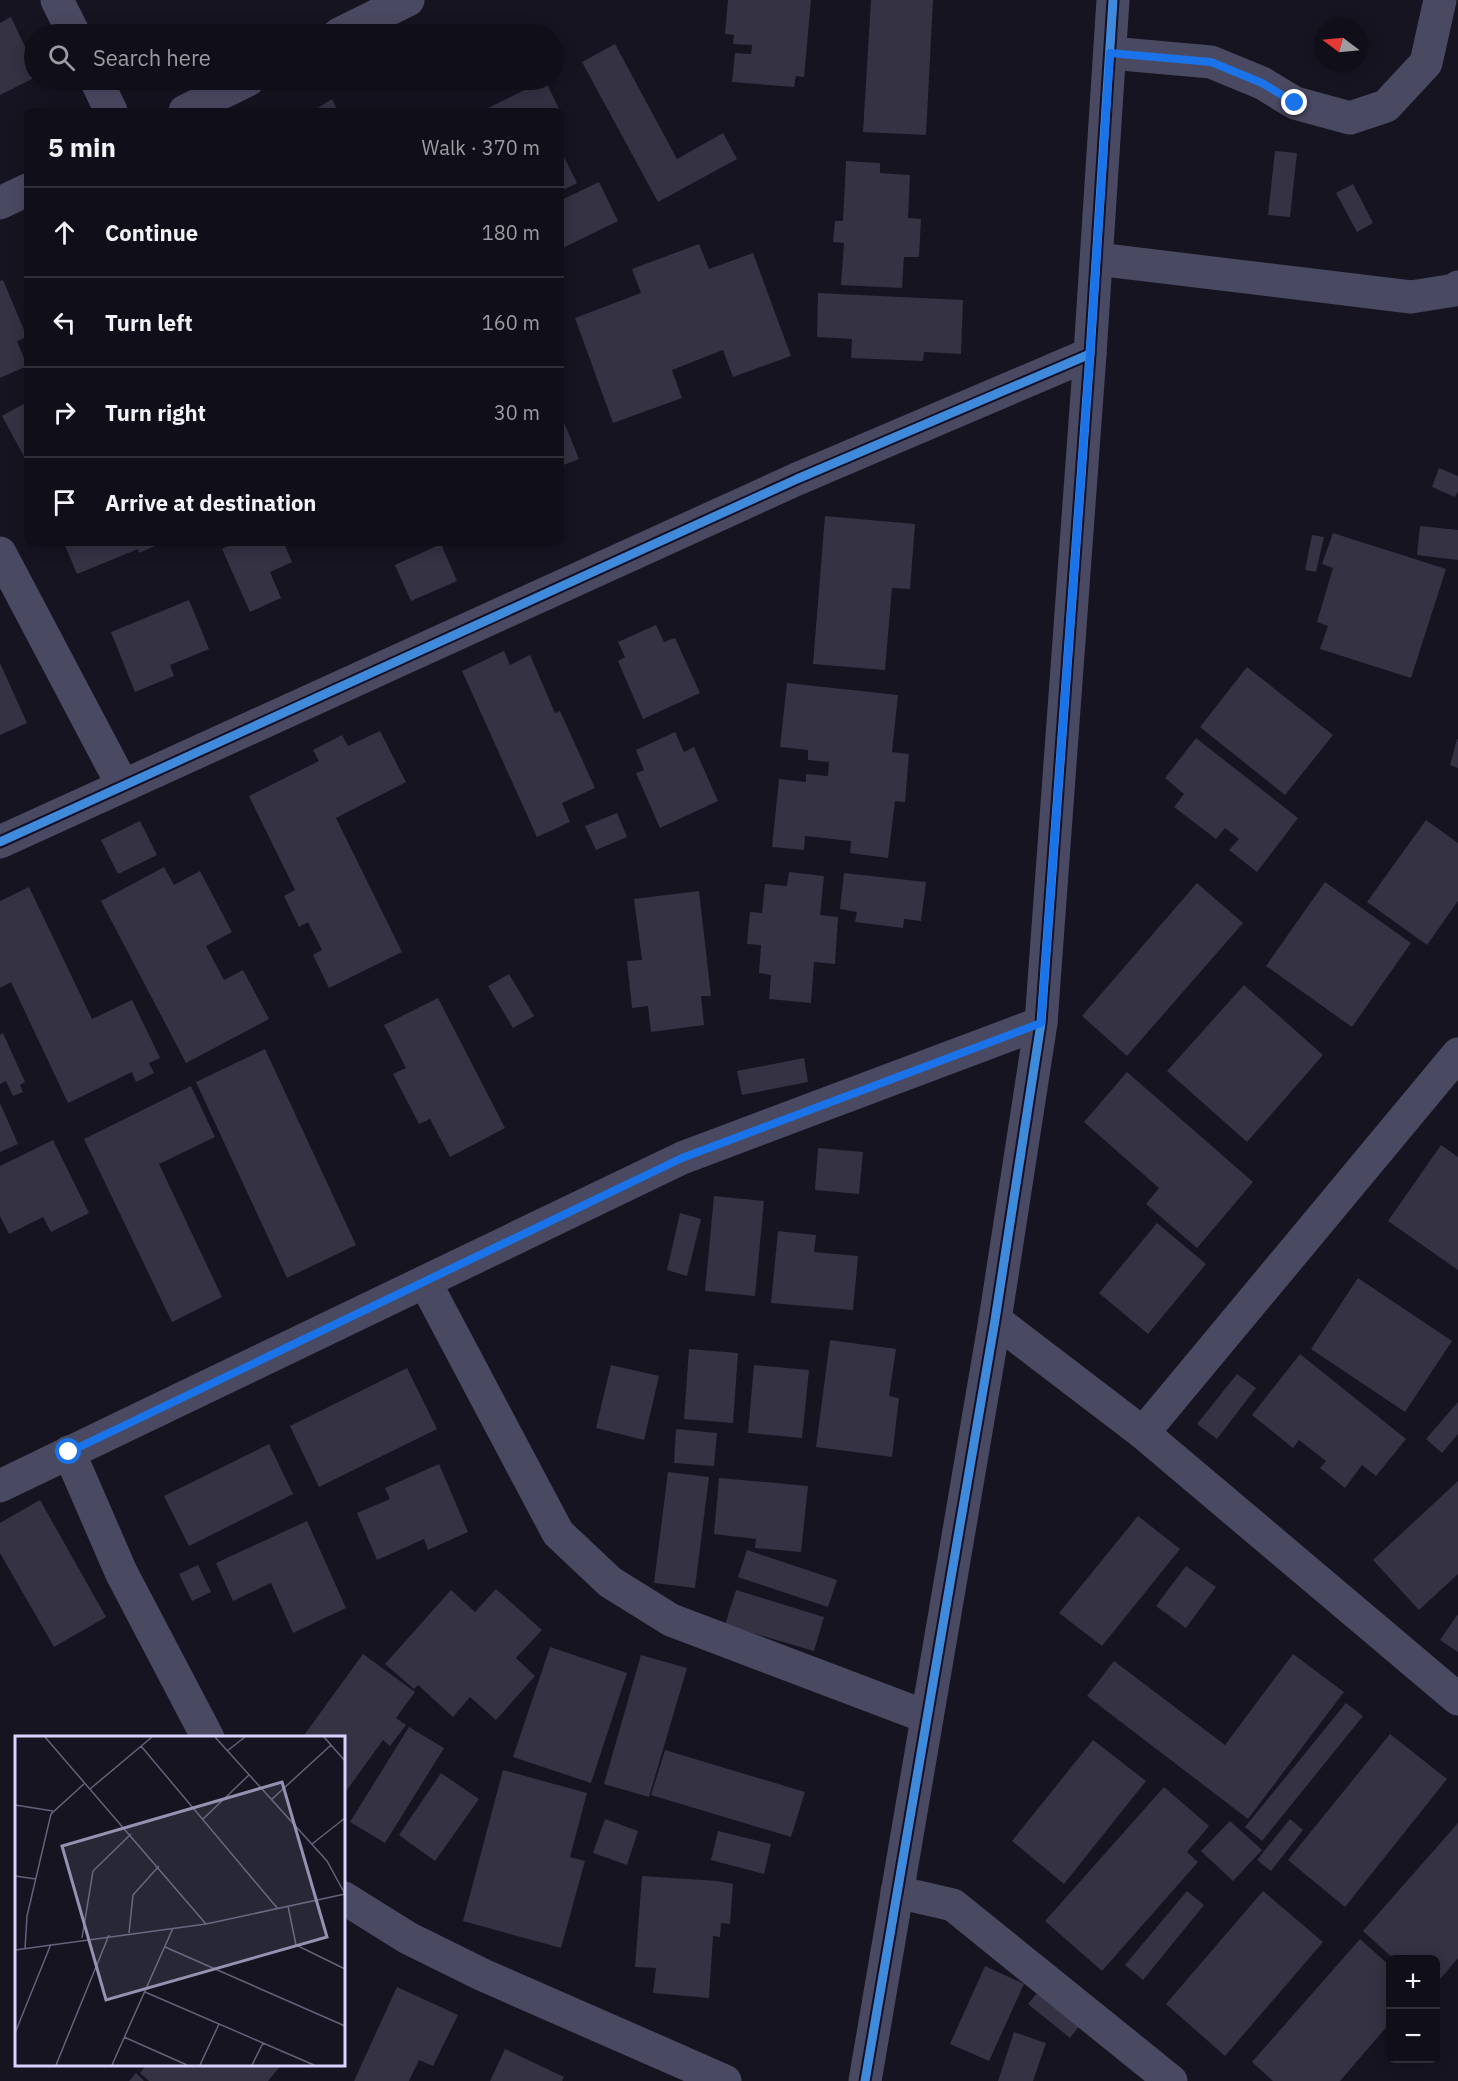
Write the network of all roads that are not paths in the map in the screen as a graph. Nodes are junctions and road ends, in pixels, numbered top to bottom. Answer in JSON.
{"nodes":[{"id":1,"x":57,"y":0,"type":"edge"},
{"id":2,"x":408,"y":0,"type":"edge"},
{"id":3,"x":1113,"y":0,"type":"edge"},
{"id":4,"x":1440,"y":0,"type":"edge"},
{"id":5,"x":69,"y":24,"type":"edge"},
{"id":6,"x":359,"y":24,"type":"edge"},
{"id":7,"x":1110,"y":53,"type":"junction"},
{"id":8,"x":101,"y":90,"type":"edge"},
{"id":9,"x":228,"y":90,"type":"edge"},
{"id":10,"x":110,"y":108,"type":"edge"},
{"id":11,"x":191,"y":108,"type":"edge"},
{"id":12,"x":24,"y":191,"type":"edge"},
{"id":13,"x":0,"y":203,"type":"edge"},
{"id":14,"x":1097,"y":259,"type":"junction"},
{"id":15,"x":1458,"y":287,"type":"edge"},
{"id":16,"x":1090,"y":354,"type":"junction"},
{"id":17,"x":0,"y":553,"type":"edge"},
{"id":18,"x":123,"y":786,"type":"junction"},
{"id":19,"x":0,"y":842,"type":"edge"},
{"id":20,"x":1041,"y":1023,"type":"junction"},
{"id":21,"x":1458,"y":1054,"type":"edge"},
{"id":22,"x":425,"y":1282,"type":"junction"},
{"id":23,"x":995,"y":1320,"type":"junction"},
{"id":24,"x":1143,"y":1433,"type":"junction"},
{"id":25,"x":69,"y":1452,"type":"junction"},
{"id":26,"x":0,"y":1486,"type":"edge"},
{"id":27,"x":1458,"y":1699,"type":"edge"},
{"id":28,"x":927,"y":1717,"type":"junction"},
{"id":29,"x":207,"y":1736,"type":"edge"},
{"id":30,"x":897,"y":1892,"type":"junction"},
{"id":31,"x":345,"y":1899,"type":"edge"},
{"id":32,"x":725,"y":2081,"type":"edge"},
{"id":33,"x":865,"y":2081,"type":"edge"},
{"id":34,"x":1171,"y":2081,"type":"edge"}],
"edges":[{"from":1,"to":5,"type":"street"},
{"from":2,"to":6,"type":"street"},
{"from":3,"to":7,"type":"street"},
{"from":4,"to":7,"type":"street"},
{"from":7,"to":14,"type":"street"},
{"from":8,"to":10,"type":"street"},
{"from":9,"to":11,"type":"street"},
{"from":12,"to":13,"type":"street"},
{"from":14,"to":15,"type":"street"},
{"from":14,"to":16,"type":"street"},
{"from":16,"to":18,"type":"street"},
{"from":16,"to":20,"type":"street"},
{"from":17,"to":18,"type":"street"},
{"from":18,"to":19,"type":"street"},
{"from":20,"to":22,"type":"street"},
{"from":20,"to":23,"type":"street"},
{"from":21,"to":24,"type":"street"},
{"from":22,"to":25,"type":"street"},
{"from":22,"to":28,"type":"street"},
{"from":23,"to":24,"type":"street"},
{"from":23,"to":28,"type":"street"},
{"from":24,"to":27,"type":"street"},
{"from":25,"to":26,"type":"street"},
{"from":25,"to":29,"type":"street"},
{"from":28,"to":30,"type":"street"},
{"from":30,"to":33,"type":"street"},
{"from":30,"to":34,"type":"street"},
{"from":31,"to":32,"type":"street"}]}
